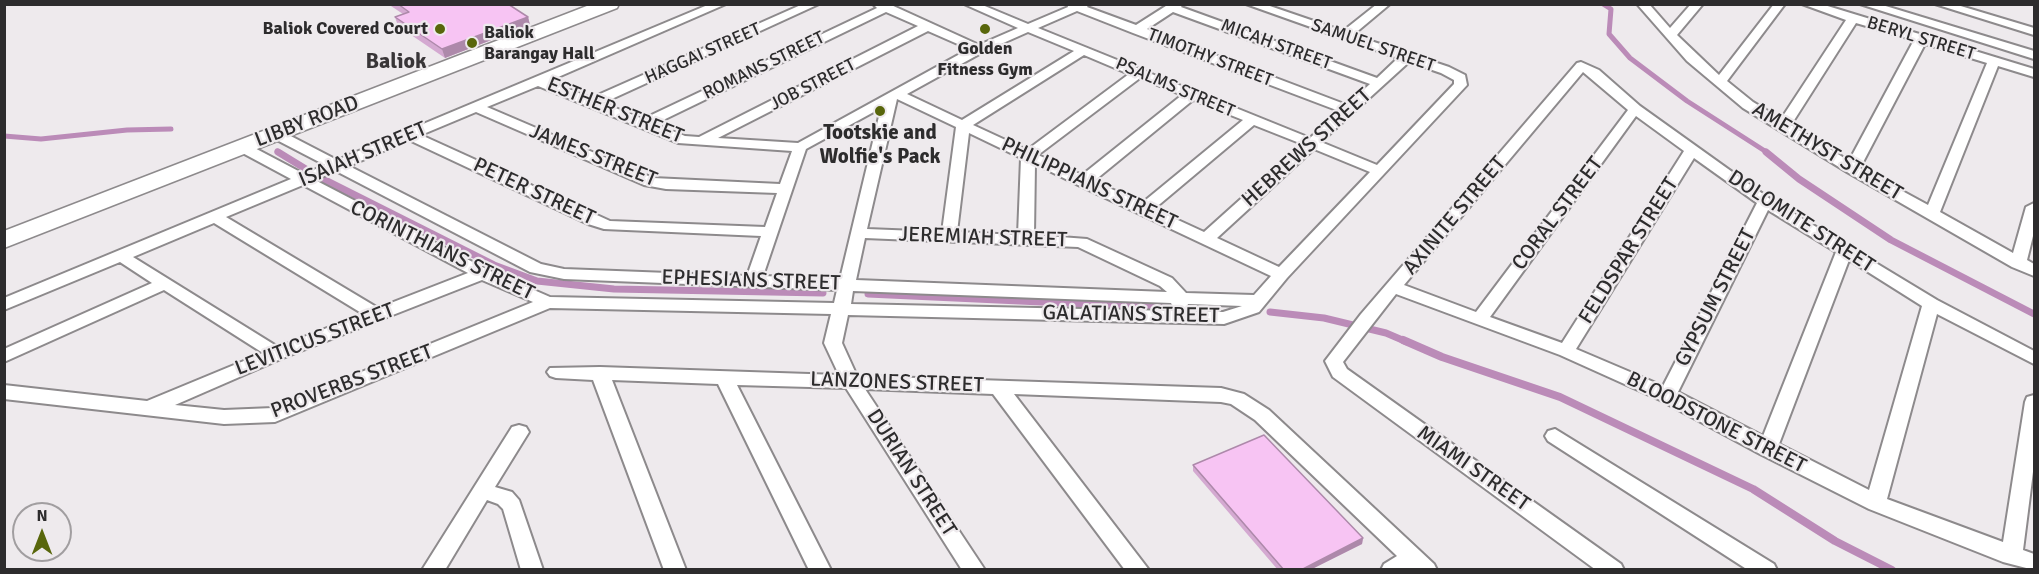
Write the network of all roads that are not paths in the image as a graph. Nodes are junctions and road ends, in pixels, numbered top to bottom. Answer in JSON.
{"nodes":[{"id":1,"x":610,"y":4,"type":"edge"},
{"id":2,"x":721,"y":4,"type":"edge"},
{"id":3,"x":814,"y":4,"type":"edge"},
{"id":4,"x":969,"y":4,"type":"edge"},
{"id":5,"x":1251,"y":4,"type":"edge"},
{"id":6,"x":1385,"y":4,"type":"edge"},
{"id":7,"x":1642,"y":4,"type":"edge"},
{"id":8,"x":1698,"y":4,"type":"edge"},
{"id":9,"x":1780,"y":4,"type":"edge"},
{"id":10,"x":1808,"y":4,"type":"edge"},
{"id":11,"x":1865,"y":4,"type":"edge"},
{"id":12,"x":1881,"y":4,"type":"edge"},
{"id":13,"x":1940,"y":4,"type":"edge"},
{"id":14,"x":1078,"y":5,"type":"edge"},
{"id":15,"x":881,"y":6,"type":"edge"},
{"id":16,"x":1175,"y":6,"type":"edge"},
{"id":17,"x":1961,"y":8,"type":"edge"},
{"id":18,"x":1852,"y":18,"type":"junction"},
{"id":19,"x":928,"y":27,"type":"junction"},
{"id":20,"x":1026,"y":28,"type":"junction"},
{"id":21,"x":1137,"y":30,"type":"junction"},
{"id":22,"x":2034,"y":32,"type":"edge"},
{"id":23,"x":1344,"y":36,"type":"junction"},
{"id":24,"x":1670,"y":36,"type":"junction"},
{"id":25,"x":1921,"y":39,"type":"junction"},
{"id":26,"x":979,"y":49,"type":"junction"},
{"id":27,"x":1084,"y":50,"type":"junction"},
{"id":28,"x":2034,"y":50,"type":"edge"},
{"id":29,"x":2034,"y":55,"type":"edge"},
{"id":30,"x":1407,"y":57,"type":"junction"},
{"id":31,"x":1994,"y":61,"type":"junction"},
{"id":32,"x":1581,"y":66,"type":"joint"},
{"id":33,"x":1138,"y":73,"type":"junction"},
{"id":34,"x":2034,"y":74,"type":"edge"},
{"id":35,"x":1460,"y":78,"type":"joint"},
{"id":36,"x":538,"y":81,"type":"junction"},
{"id":37,"x":1379,"y":83,"type":"junction"},
{"id":38,"x":1719,"y":83,"type":"junction"},
{"id":39,"x":893,"y":95,"type":"junction"},
{"id":40,"x":1191,"y":95,"type":"junction"},
{"id":41,"x":591,"y":103,"type":"junction"},
{"id":42,"x":476,"y":107,"type":"junction"},
{"id":43,"x":1635,"y":109,"type":"junction"},
{"id":44,"x":1349,"y":110,"type":"junction"},
{"id":45,"x":1252,"y":120,"type":"junction"},
{"id":46,"x":642,"y":124,"type":"junction"},
{"id":47,"x":963,"y":125,"type":"junction"},
{"id":48,"x":1782,"y":128,"type":"junction"},
{"id":49,"x":276,"y":134,"type":"junction"},
{"id":50,"x":410,"y":135,"type":"junction"},
{"id":51,"x":698,"y":143,"type":"junction"},
{"id":52,"x":1311,"y":144,"type":"junction"},
{"id":53,"x":242,"y":147,"type":"junction"},
{"id":54,"x":800,"y":147,"type":"junction"},
{"id":55,"x":1692,"y":150,"type":"junction"},
{"id":56,"x":1028,"y":156,"type":"junction"},
{"id":57,"x":336,"y":166,"type":"junction"},
{"id":58,"x":1852,"y":170,"type":"junction"},
{"id":59,"x":1380,"y":171,"type":"junction"},
{"id":60,"x":302,"y":180,"type":"junction"},
{"id":61,"x":1083,"y":182,"type":"junction"},
{"id":62,"x":786,"y":189,"type":"junction"},
{"id":63,"x":1765,"y":202,"type":"junction"},
{"id":64,"x":2034,"y":207,"type":"edge"},
{"id":65,"x":1143,"y":210,"type":"junction"},
{"id":66,"x":1932,"y":214,"type":"junction"},
{"id":67,"x":215,"y":217,"type":"junction"},
{"id":68,"x":771,"y":232,"type":"junction"},
{"id":69,"x":857,"y":233,"type":"junction"},
{"id":70,"x":950,"y":236,"type":"junction"},
{"id":71,"x":1026,"y":239,"type":"junction"},
{"id":72,"x":1206,"y":239,"type":"junction"},
{"id":73,"x":4,"y":240,"type":"edge"},
{"id":74,"x":1844,"y":252,"type":"junction"},
{"id":75,"x":121,"y":256,"type":"junction"},
{"id":76,"x":2018,"y":263,"type":"junction"},
{"id":77,"x":2034,"y":271,"type":"edge"},
{"id":78,"x":482,"y":274,"type":"junction"},
{"id":79,"x":1281,"y":274,"type":"junction"},
{"id":80,"x":754,"y":280,"type":"junction"},
{"id":81,"x":845,"y":283,"type":"junction"},
{"id":82,"x":165,"y":284,"type":"junction"},
{"id":83,"x":1395,"y":288,"type":"junction"},
{"id":84,"x":1180,"y":298,"type":"junction"},
{"id":85,"x":548,"y":302,"type":"junction"},
{"id":86,"x":1260,"y":302,"type":"junction"},
{"id":87,"x":1931,"y":304,"type":"junction"},
{"id":88,"x":4,"y":305,"type":"edge"},
{"id":89,"x":839,"y":307,"type":"junction"},
{"id":90,"x":378,"y":316,"type":"junction"},
{"id":91,"x":1182,"y":318,"type":"junction"},
{"id":92,"x":1480,"y":319,"type":"junction"},
{"id":93,"x":1566,"y":351,"type":"junction"},
{"id":94,"x":277,"y":354,"type":"junction"},
{"id":95,"x":4,"y":356,"type":"edge"},
{"id":96,"x":2034,"y":358,"type":"edge"},
{"id":97,"x":1335,"y":367,"type":"joint"},
{"id":98,"x":556,"y":372,"type":"dead end"},
{"id":99,"x":600,"y":373,"type":"junction"},
{"id":100,"x":724,"y":377,"type":"junction"},
{"id":101,"x":851,"y":382,"type":"junction"},
{"id":102,"x":998,"y":387,"type":"junction"},
{"id":103,"x":4,"y":392,"type":"edge"},
{"id":104,"x":1667,"y":395,"type":"junction"},
{"id":105,"x":2034,"y":402,"type":"edge"},
{"id":106,"x":148,"y":408,"type":"junction"},
{"id":107,"x":519,"y":432,"type":"dead end"},
{"id":108,"x":1555,"y":436,"type":"dead end"},
{"id":109,"x":1767,"y":449,"type":"junction"},
{"id":110,"x":482,"y":491,"type":"junction"},
{"id":111,"x":1876,"y":503,"type":"junction"},
{"id":112,"x":2011,"y":556,"type":"junction"},
{"id":113,"x":2034,"y":563,"type":"edge"},
{"id":114,"x":1420,"y":564,"type":"edge"},
{"id":115,"x":433,"y":570,"type":"edge"},
{"id":116,"x":531,"y":570,"type":"edge"},
{"id":117,"x":675,"y":570,"type":"edge"},
{"id":118,"x":820,"y":570,"type":"edge"},
{"id":119,"x":974,"y":570,"type":"edge"},
{"id":120,"x":1138,"y":570,"type":"edge"},
{"id":121,"x":1392,"y":570,"type":"edge"},
{"id":122,"x":1613,"y":570,"type":"edge"},
{"id":123,"x":1766,"y":570,"type":"edge"}],
"edges":[{"from":1,"to":49,"type":"main road","name":"LIBBY ROAD"},
{"from":2,"to":36,"type":"street","name":"ISAIAH STREET"},
{"from":3,"to":41,"type":"street","name":"HAGGAI STREET"},
{"from":4,"to":20,"type":"street","name":"PSALMS STREET"},
{"from":5,"to":23,"type":"street","name":"SAMUEL STREET"},
{"from":6,"to":23,"type":"street"},
{"from":7,"to":24,"type":"street","name":"AMETHYST STREET"},
{"from":8,"to":24,"type":"street"},
{"from":9,"to":38,"type":"street"},
{"from":10,"to":18,"type":"street","name":"BERYL STREET"},
{"from":11,"to":29,"type":"street"},
{"from":12,"to":28,"type":"street"},
{"from":13,"to":17,"type":"street"},
{"from":14,"to":20,"type":"street"},
{"from":14,"to":21,"type":"street","name":"TIMOTHY STREET"},
{"from":15,"to":19,"type":"street"},
{"from":15,"to":46,"type":"street","name":"ROMANS STREET"},
{"from":16,"to":21,"type":"street"},
{"from":16,"to":37,"type":"street","name":"MICAH STREET"},
{"from":17,"to":22,"type":"street"},
{"from":18,"to":25,"type":"street","name":"BERYL STREET"},
{"from":18,"to":48,"type":"street"},
{"from":19,"to":26,"type":"street"},
{"from":19,"to":51,"type":"street","name":"JOB STREET"},
{"from":20,"to":26,"type":"street"},
{"from":20,"to":27,"type":"street","name":"PSALMS STREET"},
{"from":21,"to":44,"type":"street","name":"TIMOTHY STREET"},
{"from":23,"to":30,"type":"street","name":"SAMUEL STREET"},
{"from":24,"to":38,"type":"street","name":"AMETHYST STREET"},
{"from":25,"to":31,"type":"street","name":"BERYL STREET"},
{"from":25,"to":58,"type":"street"},
{"from":26,"to":39,"type":"street"},
{"from":27,"to":33,"type":"street","name":"PSALMS STREET"},
{"from":27,"to":47,"type":"street"},
{"from":30,"to":35,"type":"street","name":"SAMUEL STREET"},
{"from":30,"to":37,"type":"street","name":"HEBREWS STREET"},
{"from":31,"to":34,"type":"street","name":"BERYL STREET"},
{"from":31,"to":66,"type":"street"},
{"from":32,"to":43,"type":"street","name":"DOLOMITE STREET"},
{"from":32,"to":83,"type":"street","name":"AXINITE STREET"},
{"from":33,"to":40,"type":"street","name":"PSALMS STREET"},
{"from":33,"to":56,"type":"street"},
{"from":35,"to":59,"type":"street","name":"GALATIANS STREET"},
{"from":36,"to":41,"type":"street","name":"ESTHER STREET"},
{"from":36,"to":42,"type":"street","name":"ISAIAH STREET"},
{"from":37,"to":44,"type":"street","name":"HEBREWS STREET"},
{"from":38,"to":48,"type":"street","name":"AMETHYST STREET"},
{"from":39,"to":47,"type":"street","name":"PHILIPPIANS STREET"},
{"from":39,"to":54,"type":"street"},
{"from":39,"to":69,"type":"street"},
{"from":40,"to":45,"type":"street","name":"PSALMS STREET"},
{"from":40,"to":61,"type":"street"},
{"from":41,"to":46,"type":"street","name":"ESTHER STREET"},
{"from":42,"to":50,"type":"street","name":"ISAIAH STREET"},
{"from":42,"to":62,"type":"street","name":"JAMES STREET"},
{"from":43,"to":55,"type":"street","name":"DOLOMITE STREET"},
{"from":43,"to":92,"type":"street","name":"CORAL STREET"},
{"from":44,"to":52,"type":"street","name":"HEBREWS STREET"},
{"from":45,"to":52,"type":"street","name":"PSALMS STREET"},
{"from":45,"to":65,"type":"street"},
{"from":46,"to":51,"type":"street","name":"ESTHER STREET"},
{"from":47,"to":56,"type":"street","name":"PHILIPPIANS STREET"},
{"from":47,"to":70,"type":"street"},
{"from":48,"to":58,"type":"street","name":"AMETHYST STREET"},
{"from":49,"to":53,"type":"main road","name":"LIBBY ROAD"},
{"from":49,"to":57,"type":"street","name":"EPHESIANS STREET"},
{"from":50,"to":57,"type":"street","name":"ISAIAH STREET"},
{"from":50,"to":68,"type":"street","name":"PETER STREET"},
{"from":51,"to":54,"type":"street","name":"ESTHER STREET"},
{"from":52,"to":59,"type":"street","name":"PSALMS STREET"},
{"from":52,"to":72,"type":"street","name":"HEBREWS STREET"},
{"from":53,"to":60,"type":"street"},
{"from":53,"to":73,"type":"main road","name":"LIBBY ROAD"},
{"from":54,"to":62,"type":"street"},
{"from":55,"to":63,"type":"street","name":"DOLOMITE STREET"},
{"from":55,"to":93,"type":"street","name":"FELDSPAR STREET"},
{"from":56,"to":61,"type":"street","name":"PHILIPPIANS STREET"},
{"from":56,"to":71,"type":"street"},
{"from":57,"to":60,"type":"street","name":"ISAIAH STREET"},
{"from":57,"to":80,"type":"street","name":"EPHESIANS STREET"},
{"from":58,"to":66,"type":"street","name":"AMETHYST STREET"},
{"from":59,"to":79,"type":"street","name":"GALATIANS STREET"},
{"from":60,"to":67,"type":"street","name":"ISAIAH STREET"},
{"from":60,"to":78,"type":"street","name":"CORINTHIANS STREET"},
{"from":61,"to":65,"type":"street","name":"PHILIPPIANS STREET"},
{"from":62,"to":68,"type":"street"},
{"from":63,"to":74,"type":"street","name":"DOLOMITE STREET"},
{"from":63,"to":104,"type":"street","name":"GYPSUM STREET"},
{"from":64,"to":76,"type":"street"},
{"from":65,"to":72,"type":"street","name":"PHILIPPIANS STREET"},
{"from":66,"to":76,"type":"street","name":"AMETHYST STREET"},
{"from":67,"to":75,"type":"street","name":"ISAIAH STREET"},
{"from":67,"to":90,"type":"street"},
{"from":68,"to":80,"type":"street"},
{"from":69,"to":70,"type":"street","name":"JEREMIAH STREET"},
{"from":69,"to":81,"type":"street"},
{"from":70,"to":71,"type":"street","name":"JEREMIAH STREET"},
{"from":71,"to":84,"type":"street","name":"JEREMIAH STREET"},
{"from":72,"to":79,"type":"street","name":"PHILIPPIANS STREET"},
{"from":74,"to":87,"type":"street","name":"DOLOMITE STREET"},
{"from":74,"to":109,"type":"street"},
{"from":75,"to":82,"type":"street"},
{"from":75,"to":88,"type":"street","name":"ISAIAH STREET"},
{"from":76,"to":77,"type":"street","name":"AMETHYST STREET"},
{"from":78,"to":85,"type":"street","name":"CORINTHIANS STREET"},
{"from":78,"to":90,"type":"street","name":"LEVITICUS STREET"},
{"from":79,"to":86,"type":"street","name":"GALATIANS STREET"},
{"from":80,"to":81,"type":"street","name":"EPHESIANS STREET"},
{"from":81,"to":84,"type":"street","name":"EPHESIANS STREET"},
{"from":81,"to":89,"type":"street"},
{"from":82,"to":94,"type":"street"},
{"from":82,"to":95,"type":"street"},
{"from":83,"to":92,"type":"street","name":"BLOODSTONE STREET"},
{"from":83,"to":97,"type":"street","name":"AXINITE STREET"},
{"from":84,"to":86,"type":"street","name":"EPHESIANS STREET"},
{"from":84,"to":91,"type":"street"},
{"from":85,"to":89,"type":"street","name":"CORINTHIANS STREET"},
{"from":85,"to":106,"type":"street","name":"PROVERBS STREET"},
{"from":86,"to":91,"type":"street","name":"GALATIANS STREET"},
{"from":87,"to":96,"type":"street","name":"DOLOMITE STREET"},
{"from":87,"to":111,"type":"street"},
{"from":89,"to":91,"type":"street","name":"GALATIANS STREET"},
{"from":89,"to":101,"type":"street","name":"DURIAN STREET"},
{"from":90,"to":94,"type":"street","name":"LEVITICUS STREET"},
{"from":92,"to":93,"type":"street","name":"BLOODSTONE STREET"},
{"from":93,"to":104,"type":"street","name":"BLOODSTONE STREET"},
{"from":94,"to":106,"type":"street","name":"LEVITICUS STREET"},
{"from":97,"to":122,"type":"street","name":"MIAMI STREET"},
{"from":98,"to":99,"type":"street","name":"LANZONES STREET"},
{"from":99,"to":100,"type":"street","name":"LANZONES STREET"},
{"from":99,"to":117,"type":"street"},
{"from":100,"to":101,"type":"street","name":"LANZONES STREET"},
{"from":100,"to":118,"type":"street"},
{"from":101,"to":102,"type":"street","name":"LANZONES STREET"},
{"from":101,"to":119,"type":"street","name":"DURIAN STREET"},
{"from":102,"to":114,"type":"street","name":"LANZONES STREET"},
{"from":102,"to":120,"type":"street"},
{"from":103,"to":106,"type":"street","name":"PROVERBS STREET"},
{"from":104,"to":109,"type":"street","name":"BLOODSTONE STREET"},
{"from":105,"to":112,"type":"street"},
{"from":107,"to":110,"type":"street"},
{"from":108,"to":123,"type":"street"},
{"from":109,"to":111,"type":"street","name":"BLOODSTONE STREET"},
{"from":110,"to":115,"type":"street"},
{"from":110,"to":116,"type":"street"},
{"from":111,"to":112,"type":"street","name":"BLOODSTONE STREET"},
{"from":112,"to":113,"type":"street","name":"BLOODSTONE STREET"},
{"from":114,"to":121,"type":"street"}]}
